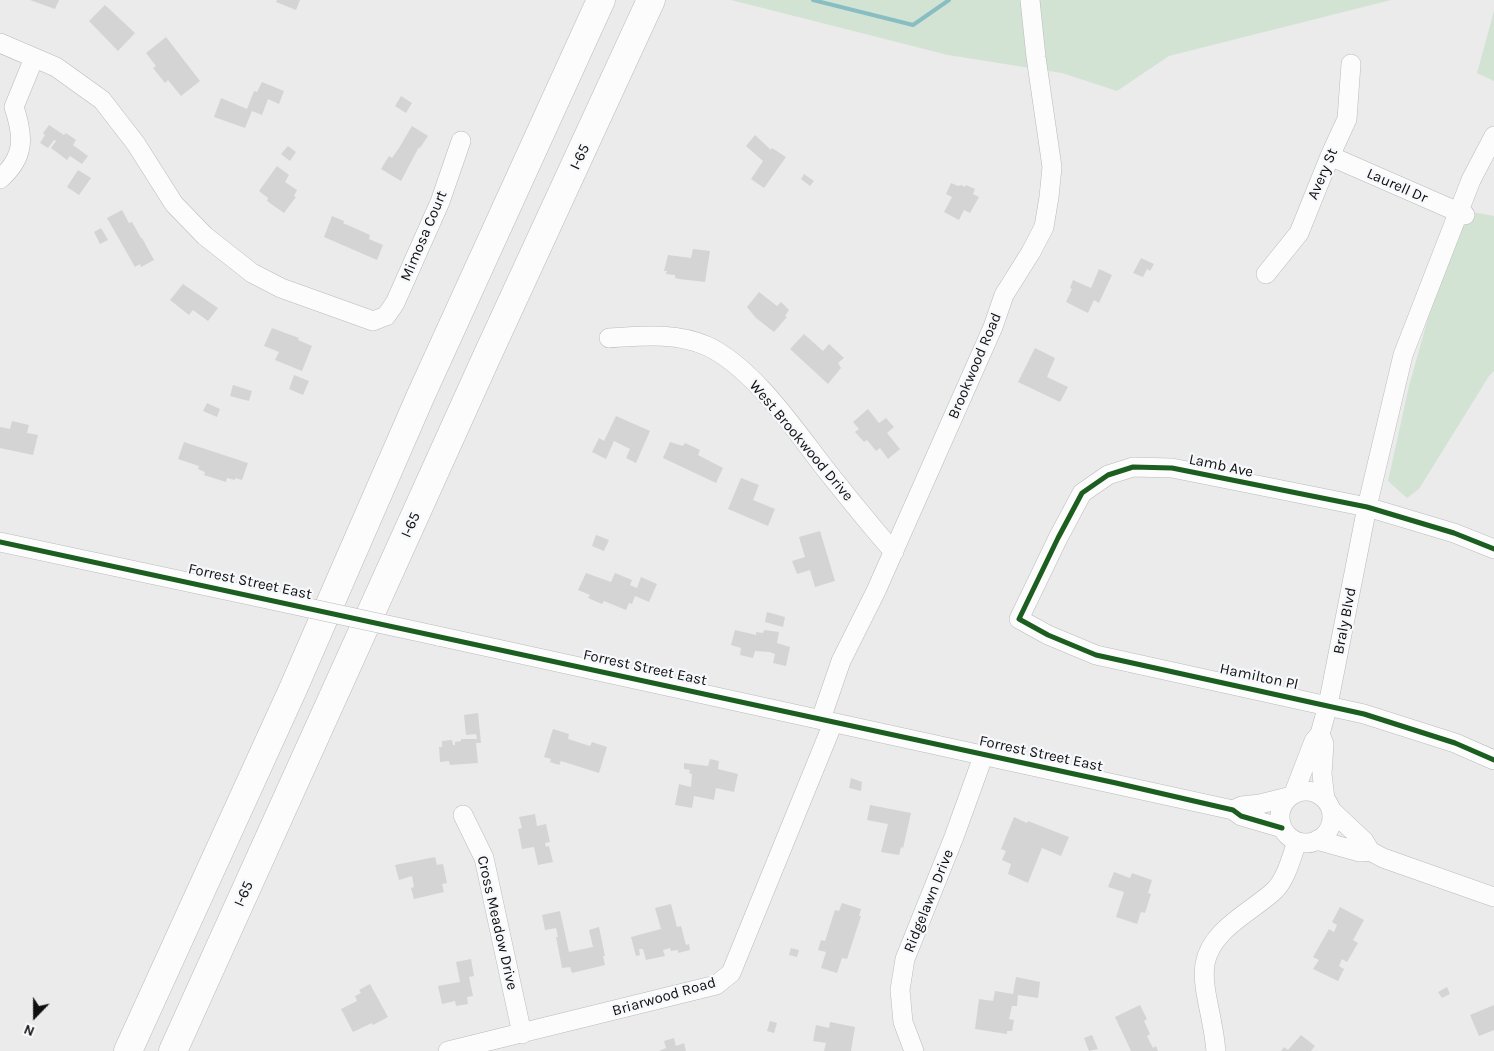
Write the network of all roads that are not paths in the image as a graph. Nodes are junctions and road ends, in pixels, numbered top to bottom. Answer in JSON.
{"nodes":[{"id":1,"x":601,"y":0,"type":"edge"},
{"id":2,"x":651,"y":0,"type":"edge"},
{"id":3,"x":1030,"y":0,"type":"edge"},
{"id":4,"x":0,"y":43,"type":"edge"},
{"id":5,"x":34,"y":58,"type":"junction"},
{"id":6,"x":1351,"y":64,"type":"dead end"},
{"id":7,"x":7,"y":110,"type":"edge"},
{"id":8,"x":1494,"y":136,"type":"edge"},
{"id":9,"x":460,"y":141,"type":"dead end"},
{"id":10,"x":1330,"y":156,"type":"junction"},
{"id":11,"x":0,"y":179,"type":"edge"},
{"id":12,"x":1462,"y":214,"type":"junction"},
{"id":13,"x":1266,"y":274,"type":"dead end"},
{"id":14,"x":609,"y":338,"type":"dead end"},
{"id":15,"x":1367,"y":507,"type":"junction"},
{"id":16,"x":0,"y":542,"type":"edge"},
{"id":17,"x":1494,"y":549,"type":"edge"},
{"id":18,"x":894,"y":552,"type":"junction"},
{"id":19,"x":1019,"y":619,"type":"joint"},
{"id":20,"x":1328,"y":706,"type":"junction"},
{"id":21,"x":827,"y":721,"type":"junction"},
{"id":22,"x":1320,"y":734,"type":"junction"},
{"id":23,"x":984,"y":754,"type":"junction"},
{"id":24,"x":1494,"y":760,"type":"edge"},
{"id":25,"x":1291,"y":795,"type":"junction"},
{"id":26,"x":1328,"y":805,"type":"junction"},
{"id":27,"x":1233,"y":810,"type":"junction"},
{"id":28,"x":464,"y":815,"type":"dead end"},
{"id":29,"x":1282,"y":828,"type":"junction"},
{"id":30,"x":1317,"y":840,"type":"junction"},
{"id":31,"x":1297,"y":842,"type":"junction"},
{"id":32,"x":1370,"y":851,"type":"junction"},
{"id":33,"x":1494,"y":897,"type":"edge"},
{"id":34,"x":522,"y":1034,"type":"junction"},
{"id":35,"x":128,"y":1051,"type":"edge"},
{"id":36,"x":173,"y":1051,"type":"edge"},
{"id":37,"x":448,"y":1051,"type":"edge"},
{"id":38,"x":914,"y":1051,"type":"edge"},
{"id":39,"x":1216,"y":1051,"type":"edge"}],
"edges":[{"from":1,"to":35,"type":"highway"},
{"from":2,"to":36,"type":"highway","name":"I-65"},
{"from":3,"to":18,"type":"street","name":"Brookwood Road"},
{"from":4,"to":5,"type":"street"},
{"from":5,"to":7,"type":"street"},
{"from":5,"to":9,"type":"street","name":"Mimosa Court"},
{"from":6,"to":10,"type":"street","name":"Avery St"},
{"from":7,"to":11,"type":"street"},
{"from":8,"to":12,"type":"street","name":"Braly Blvd"},
{"from":10,"to":12,"type":"street","name":"Laurell Dr"},
{"from":10,"to":13,"type":"street","name":"Avery St"},
{"from":12,"to":15,"type":"street","name":"Braly Blvd"},
{"from":14,"to":18,"type":"street","name":"West Brookwood Drive"},
{"from":15,"to":17,"type":"street","name":"Lamb Ave"},
{"from":15,"to":19,"type":"street","name":"Lamb Ave"},
{"from":15,"to":20,"type":"street","name":"Braly Blvd"},
{"from":16,"to":21,"type":"street","name":"Forrest Street East","bridge":true},
{"from":18,"to":21,"type":"street","name":"Brookwood Road"},
{"from":19,"to":20,"type":"street","name":"Hamilton Pl"},
{"from":20,"to":22,"type":"street","name":"Braly Blvd"},
{"from":20,"to":24,"type":"street","name":"Hamilton Pl"},
{"from":21,"to":23,"type":"street","name":"Forrest Street East"},
{"from":21,"to":34,"type":"street","name":"Briarwood Road"},
{"from":22,"to":25,"type":"street"},
{"from":22,"to":26,"type":"street"},
{"from":23,"to":27,"type":"street","name":"Forrest Street East"},
{"from":23,"to":38,"type":"street","name":"Ridgelawn Drive"},
{"from":25,"to":26,"type":"street"},
{"from":25,"to":27,"type":"street","name":"Forrest Street East"},
{"from":25,"to":29,"type":"street"},
{"from":26,"to":30,"type":"street"},
{"from":26,"to":32,"type":"street"},
{"from":27,"to":29,"type":"street","name":"Forrest Street East"},
{"from":28,"to":34,"type":"street","name":"Cross Meadow Drive"},
{"from":29,"to":31,"type":"street"},
{"from":30,"to":31,"type":"street"},
{"from":30,"to":32,"type":"street"},
{"from":31,"to":39,"type":"street"},
{"from":32,"to":33,"type":"street"},
{"from":34,"to":37,"type":"street","name":"Briarwood Road"}]}
